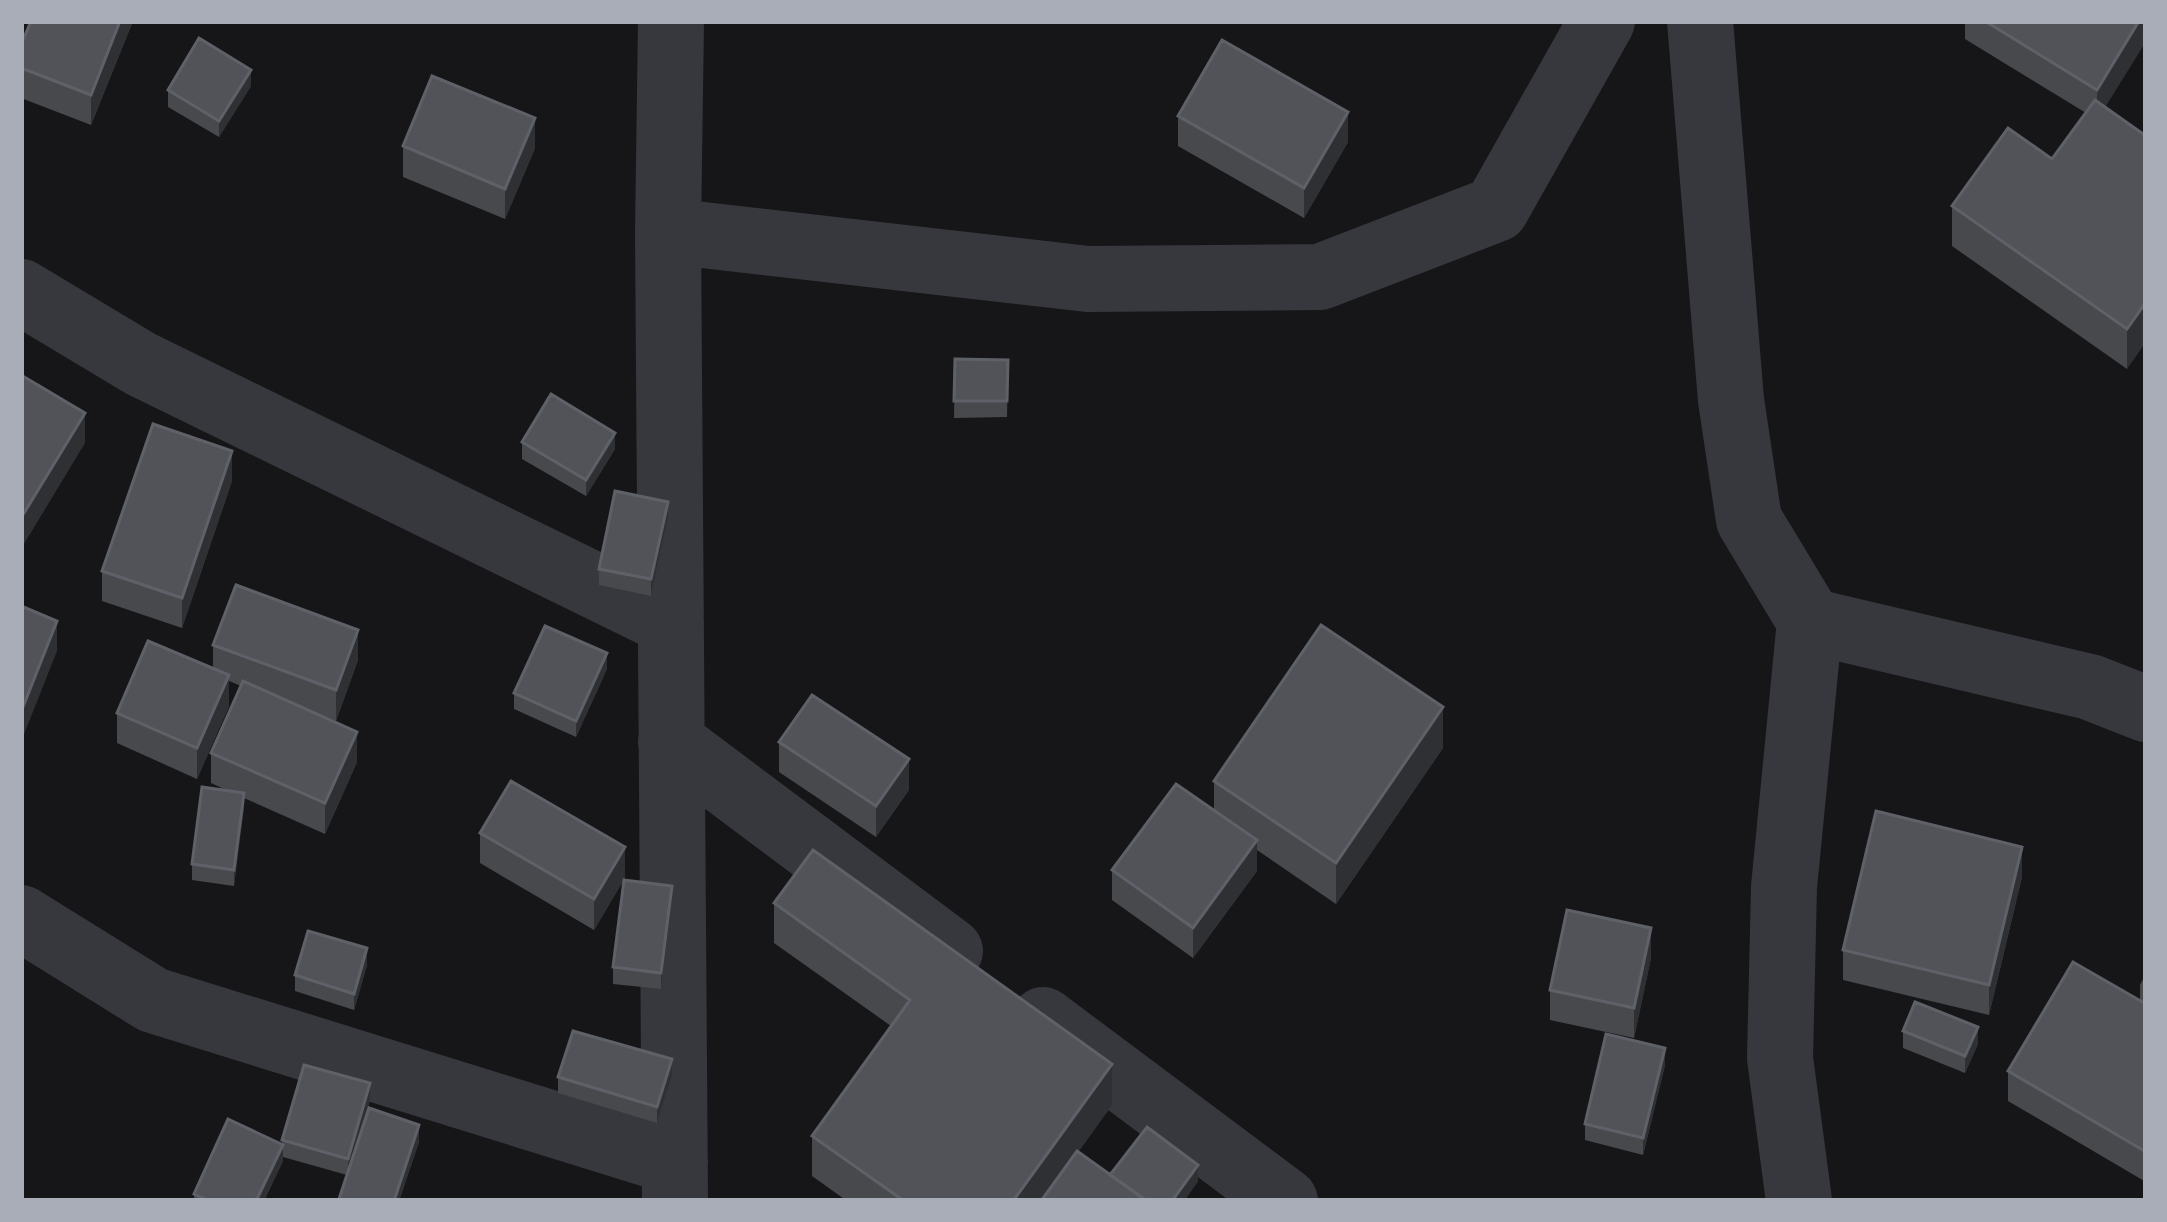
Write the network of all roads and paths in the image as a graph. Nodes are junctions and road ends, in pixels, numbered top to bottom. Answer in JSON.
{"nodes":[{"id":1,"x":1603,"y":21,"type":"edge"},
{"id":2,"x":1700,"y":21,"type":"edge"},
{"id":3,"x":656,"y":31,"type":"edge"},
{"id":4,"x":668,"y":230,"type":"junction"},
{"id":5,"x":21,"y":292,"type":"edge"},
{"id":6,"x":1810,"y":621,"type":"junction"},
{"id":7,"x":670,"y":623,"type":"junction"},
{"id":8,"x":2146,"y":709,"type":"edge"},
{"id":9,"x":671,"y":742,"type":"junction"},
{"id":10,"x":21,"y":918,"type":"edge"},
{"id":11,"x":675,"y":1182,"type":"edge"},
{"id":12,"x":1285,"y":1201,"type":"edge"},
{"id":13,"x":1799,"y":1201,"type":"edge"}],
"edges":[{"from":1,"to":4,"type":"street"},
{"from":2,"to":6,"type":"street"},
{"from":3,"to":4,"type":"street"},
{"from":4,"to":7,"type":"street"},
{"from":5,"to":7,"type":"street"},
{"from":6,"to":8,"type":"street"},
{"from":6,"to":13,"type":"street"},
{"from":7,"to":9,"type":"street"},
{"from":9,"to":11,"type":"street"},
{"from":9,"to":12,"type":"street"},
{"from":10,"to":11,"type":"street"}]}
